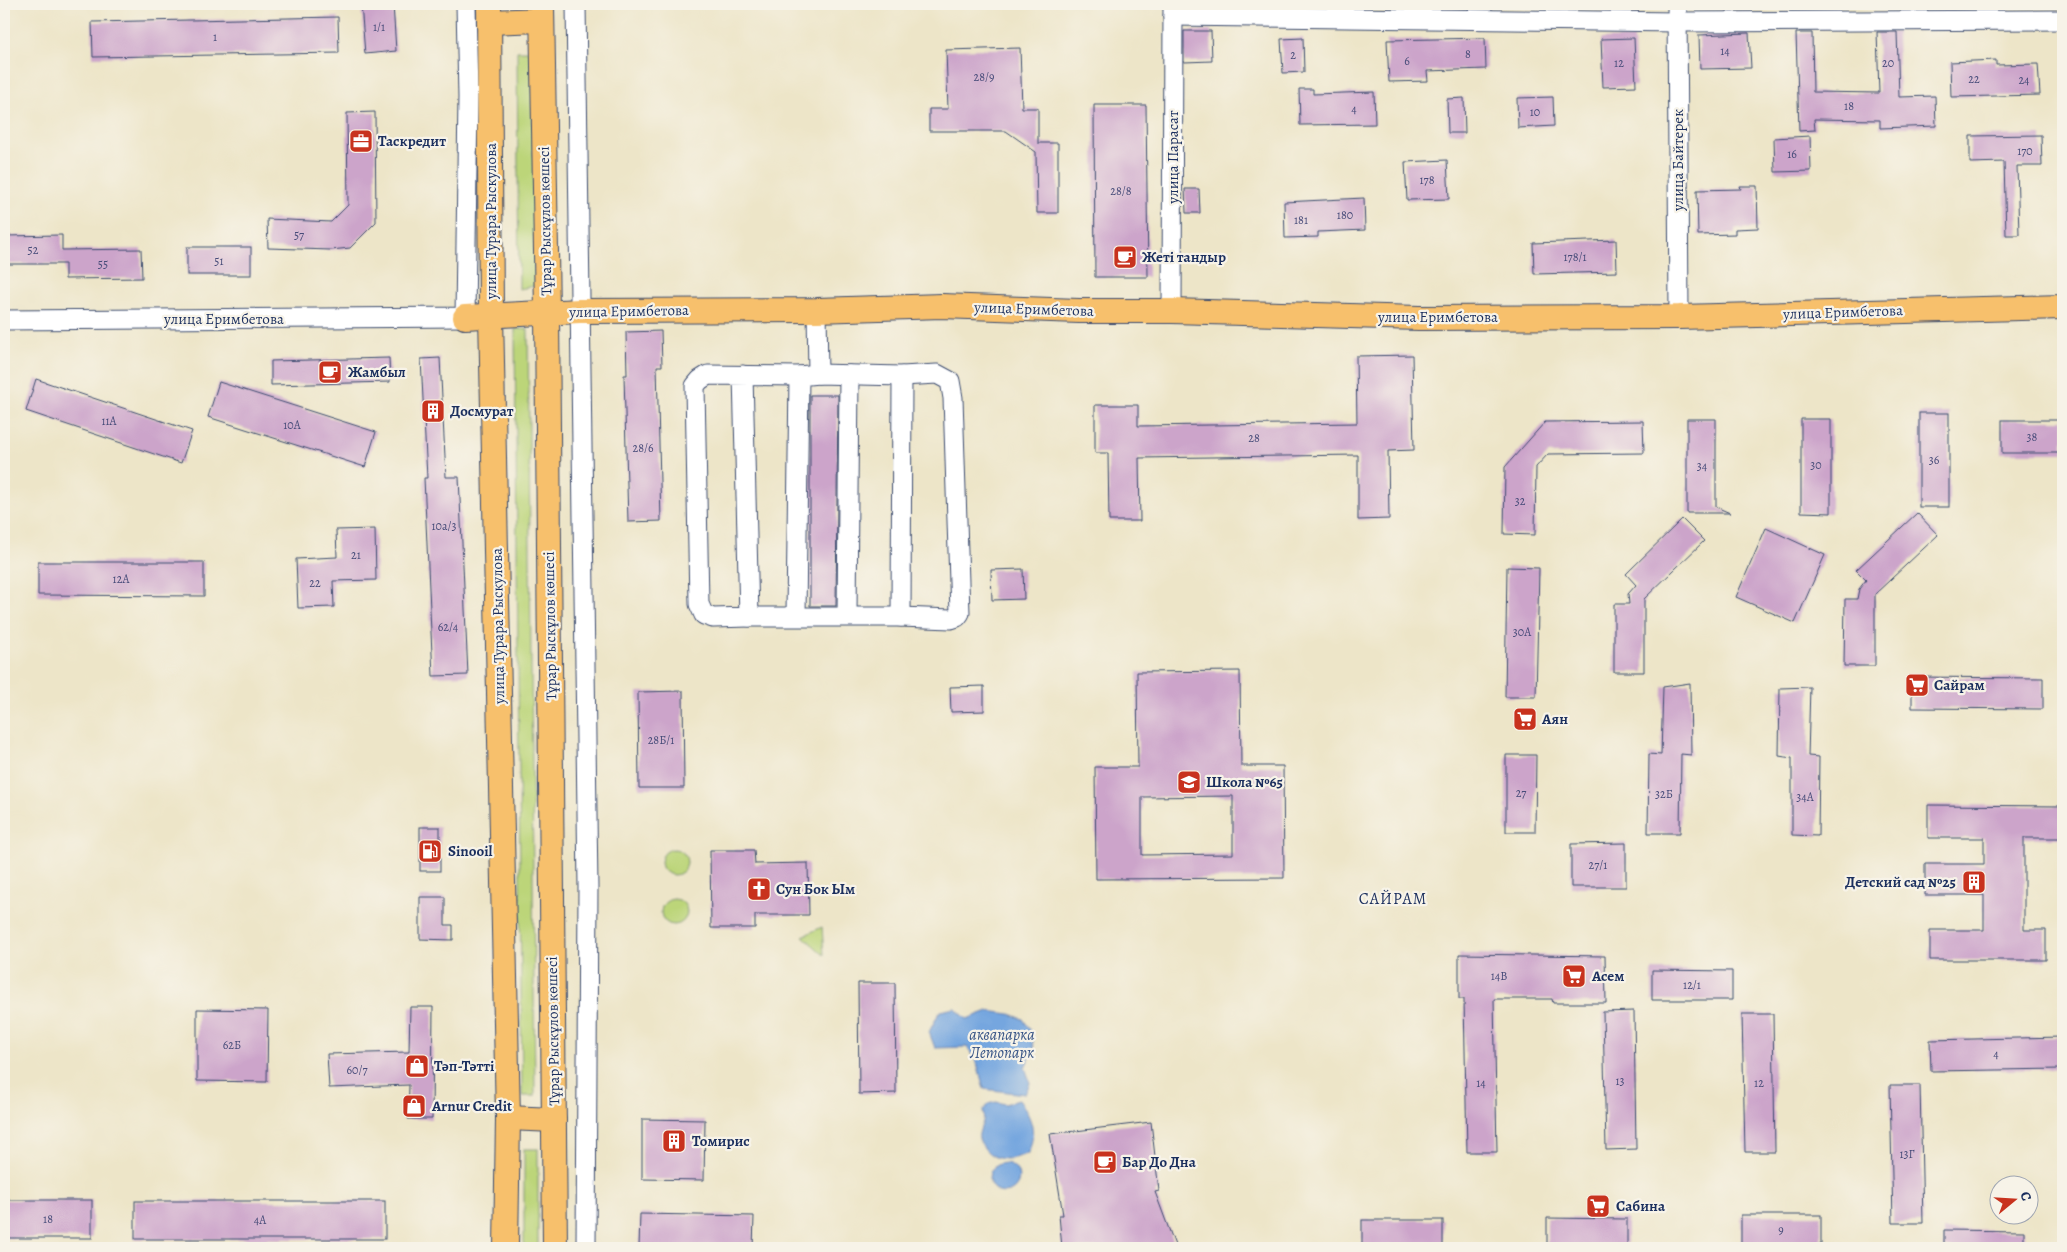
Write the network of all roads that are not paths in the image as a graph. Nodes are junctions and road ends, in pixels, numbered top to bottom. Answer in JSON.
{"nodes":[{"id":1,"x":466,"y":4,"type":"edge"},
{"id":2,"x":576,"y":4,"type":"edge"},
{"id":3,"x":1173,"y":10,"type":"edge"},
{"id":4,"x":542,"y":12,"type":"edge"},
{"id":5,"x":489,"y":13,"type":"edge"},
{"id":6,"x":1678,"y":13,"type":"edge"},
{"id":7,"x":2063,"y":20,"type":"edge"},
{"id":8,"x":468,"y":97,"type":"junction"},
{"id":9,"x":490,"y":167,"type":"junction"},
{"id":10,"x":2063,"y":307,"type":"edge"},
{"id":11,"x":817,"y":310,"type":"junction"},
{"id":12,"x":580,"y":311,"type":"junction"},
{"id":13,"x":1172,"y":311,"type":"junction"},
{"id":14,"x":547,"y":313,"type":"junction"},
{"id":15,"x":491,"y":315,"type":"junction"},
{"id":16,"x":465,"y":317,"type":"junction"},
{"id":17,"x":1679,"y":317,"type":"junction"},
{"id":18,"x":4,"y":320,"type":"edge"},
{"id":19,"x":818,"y":374,"type":"junction"},
{"id":20,"x":743,"y":375,"type":"junction"},
{"id":21,"x":849,"y":375,"type":"junction"},
{"id":22,"x":799,"y":376,"type":"junction"},
{"id":23,"x":902,"y":376,"type":"junction"},
{"id":24,"x":796,"y":616,"type":"junction"},
{"id":25,"x":847,"y":616,"type":"junction"},
{"id":26,"x":749,"y":617,"type":"junction"},
{"id":27,"x":901,"y":617,"type":"junction"},
{"id":28,"x":508,"y":1118,"type":"junction"},
{"id":29,"x":554,"y":1120,"type":"junction"},
{"id":30,"x":505,"y":1245,"type":"edge"},
{"id":31,"x":555,"y":1248,"type":"edge"},
{"id":32,"x":586,"y":1248,"type":"edge"}],
"edges":[{"from":1,"to":8,"type":"street"},
{"from":2,"to":12,"type":"street"},
{"from":3,"to":6,"type":"street"},
{"from":3,"to":13,"type":"street","name":"улица Парасат"},
{"from":4,"to":5,"type":"main road"},
{"from":4,"to":14,"type":"main road","name":"Тұрар Рыскұлов көшесі"},
{"from":5,"to":9,"type":"main road","name":"улица Турара Рыскулова"},
{"from":6,"to":7,"type":"street"},
{"from":6,"to":17,"type":"street","name":"улица Байтерек"},
{"from":8,"to":9,"type":"street"},
{"from":8,"to":16,"type":"street"},
{"from":9,"to":15,"type":"main road","name":"улица Турара Рыскулова"},
{"from":10,"to":17,"type":"main road","name":"улица Еримбетова"},
{"from":11,"to":12,"type":"main road","name":"улица Еримбетова"},
{"from":11,"to":13,"type":"main road","name":"улица Еримбетова"},
{"from":11,"to":19,"type":"street"},
{"from":12,"to":14,"type":"main road","name":"улица Еримбетова"},
{"from":12,"to":32,"type":"street"},
{"from":13,"to":17,"type":"main road","name":"улица Еримбетова"},
{"from":14,"to":15,"type":"main road","name":"улица Еримбетова"},
{"from":14,"to":29,"type":"main road","name":"Тұрар Рыскұлов көшесі"},
{"from":15,"to":16,"type":"main road","name":"улица Еримбетова"},
{"from":15,"to":28,"type":"main road","name":"улица Турара Рыскулова"},
{"from":16,"to":18,"type":"street","name":"улица Еримбетова"},
{"from":19,"to":21,"type":"street"},
{"from":19,"to":22,"type":"street"},
{"from":20,"to":22,"type":"street"},
{"from":20,"to":26,"type":"street"},
{"from":20,"to":26,"type":"street"},
{"from":21,"to":23,"type":"street"},
{"from":21,"to":25,"type":"street"},
{"from":22,"to":24,"type":"street"},
{"from":23,"to":27,"type":"street"},
{"from":23,"to":27,"type":"street"},
{"from":24,"to":25,"type":"street"},
{"from":24,"to":26,"type":"street"},
{"from":25,"to":27,"type":"street"},
{"from":28,"to":29,"type":"main road"},
{"from":28,"to":30,"type":"main road","name":"улица Турара Рыскулова"},
{"from":29,"to":31,"type":"main road","name":"Тұрар Рыскұлов көшесі"}]}
